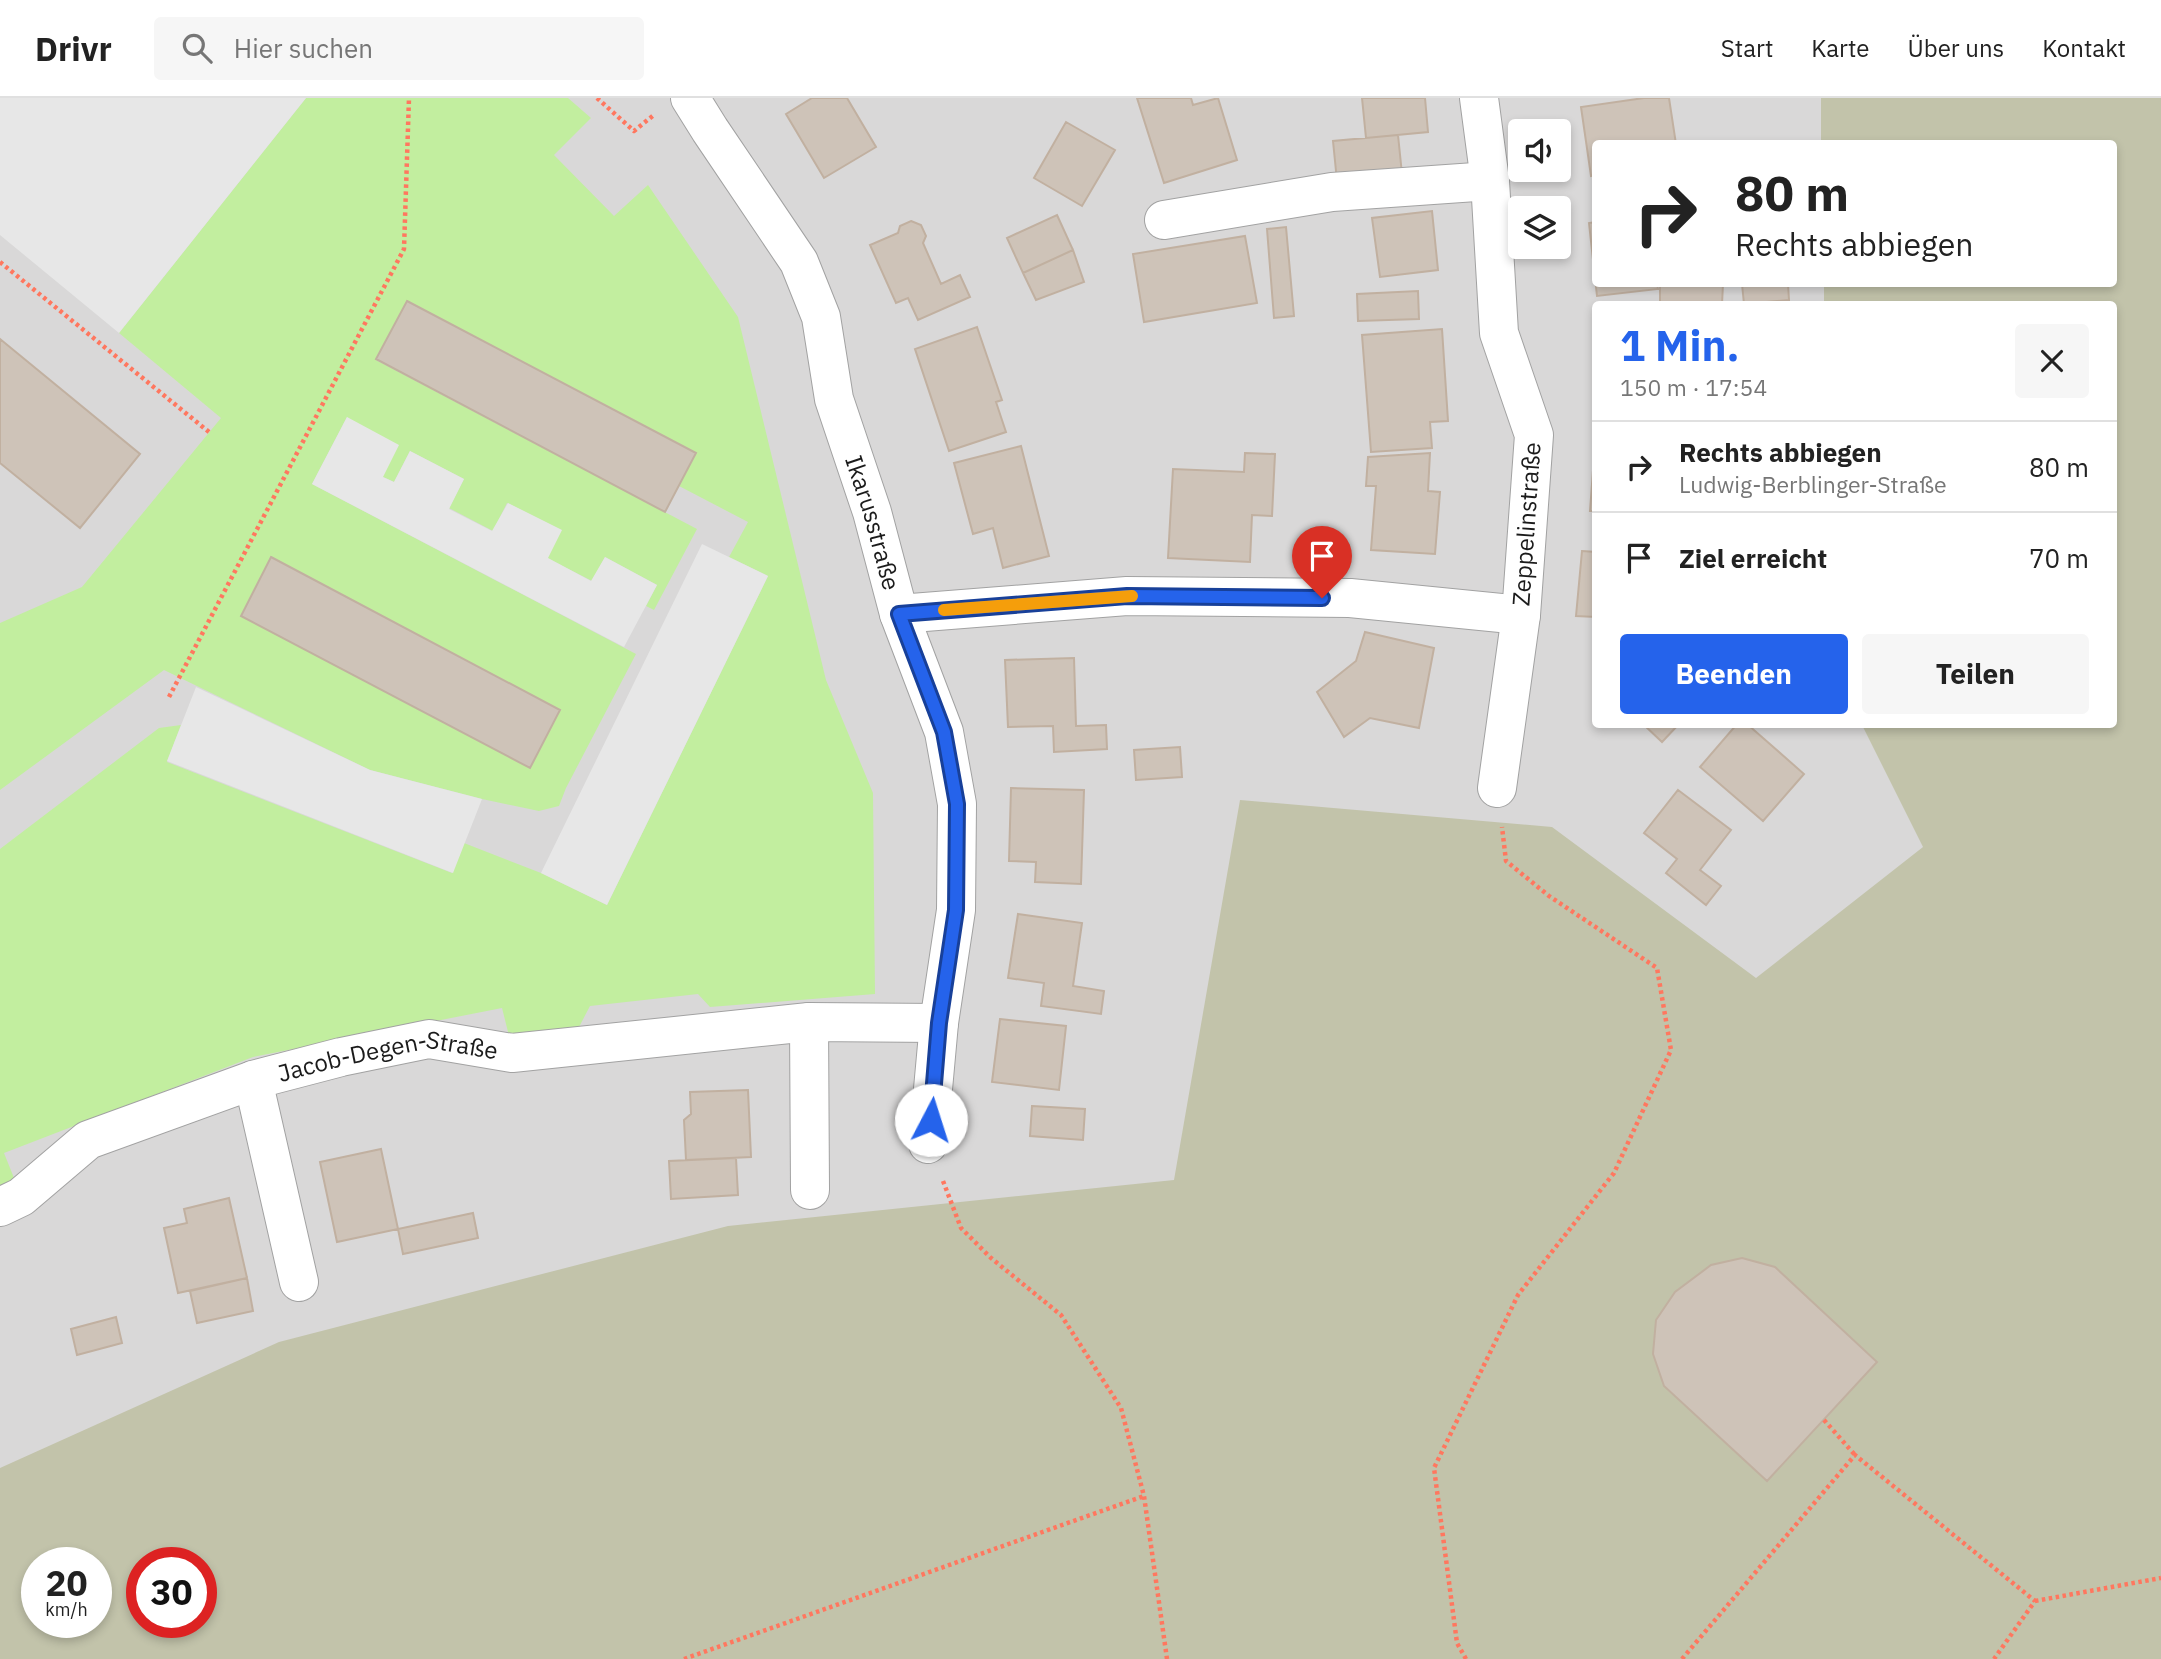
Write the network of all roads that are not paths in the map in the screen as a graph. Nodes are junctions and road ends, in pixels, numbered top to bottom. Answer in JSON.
{"nodes":[{"id":1,"x":1479,"y":98,"type":"edge"},
{"id":2,"x":677,"y":102,"type":"edge"},
{"id":3,"x":1490,"y":181,"type":"junction"},
{"id":4,"x":1164,"y":220,"type":"dead end"},
{"id":5,"x":899,"y":614,"type":"junction"},
{"id":6,"x":1521,"y":615,"type":"junction"},
{"id":7,"x":1497,"y":788,"type":"road end"},
{"id":8,"x":809,"y":1022,"type":"junction"},
{"id":9,"x":939,"y":1023,"type":"junction"},
{"id":10,"x":253,"y":1080,"type":"junction"},
{"id":11,"x":928,"y":1144,"type":"road end"},
{"id":12,"x":810,"y":1189,"type":"dead end"},
{"id":13,"x":0,"y":1207,"type":"edge"},
{"id":14,"x":299,"y":1282,"type":"dead end"}],
"edges":[{"from":1,"to":3,"type":"street","name":"Zeppelinstraße"},
{"from":2,"to":5,"type":"street","name":"Ikarusstraße"},
{"from":3,"to":4,"type":"street"},
{"from":3,"to":6,"type":"street","name":"Zeppelinstraße"},
{"from":5,"to":6,"type":"street"},
{"from":5,"to":9,"type":"street","name":"Ikarusstraße"},
{"from":6,"to":7,"type":"street","name":"Zeppelinstraße"},
{"from":8,"to":9,"type":"street","name":"Jacob-Degen-Straße"},
{"from":8,"to":10,"type":"street","name":"Jacob-Degen-Straße"},
{"from":8,"to":12,"type":"street"},
{"from":9,"to":11,"type":"street","name":"Ikarusstraße"},
{"from":10,"to":13,"type":"street","name":"Jacob-Degen-Straße"},
{"from":10,"to":14,"type":"street"}]}
